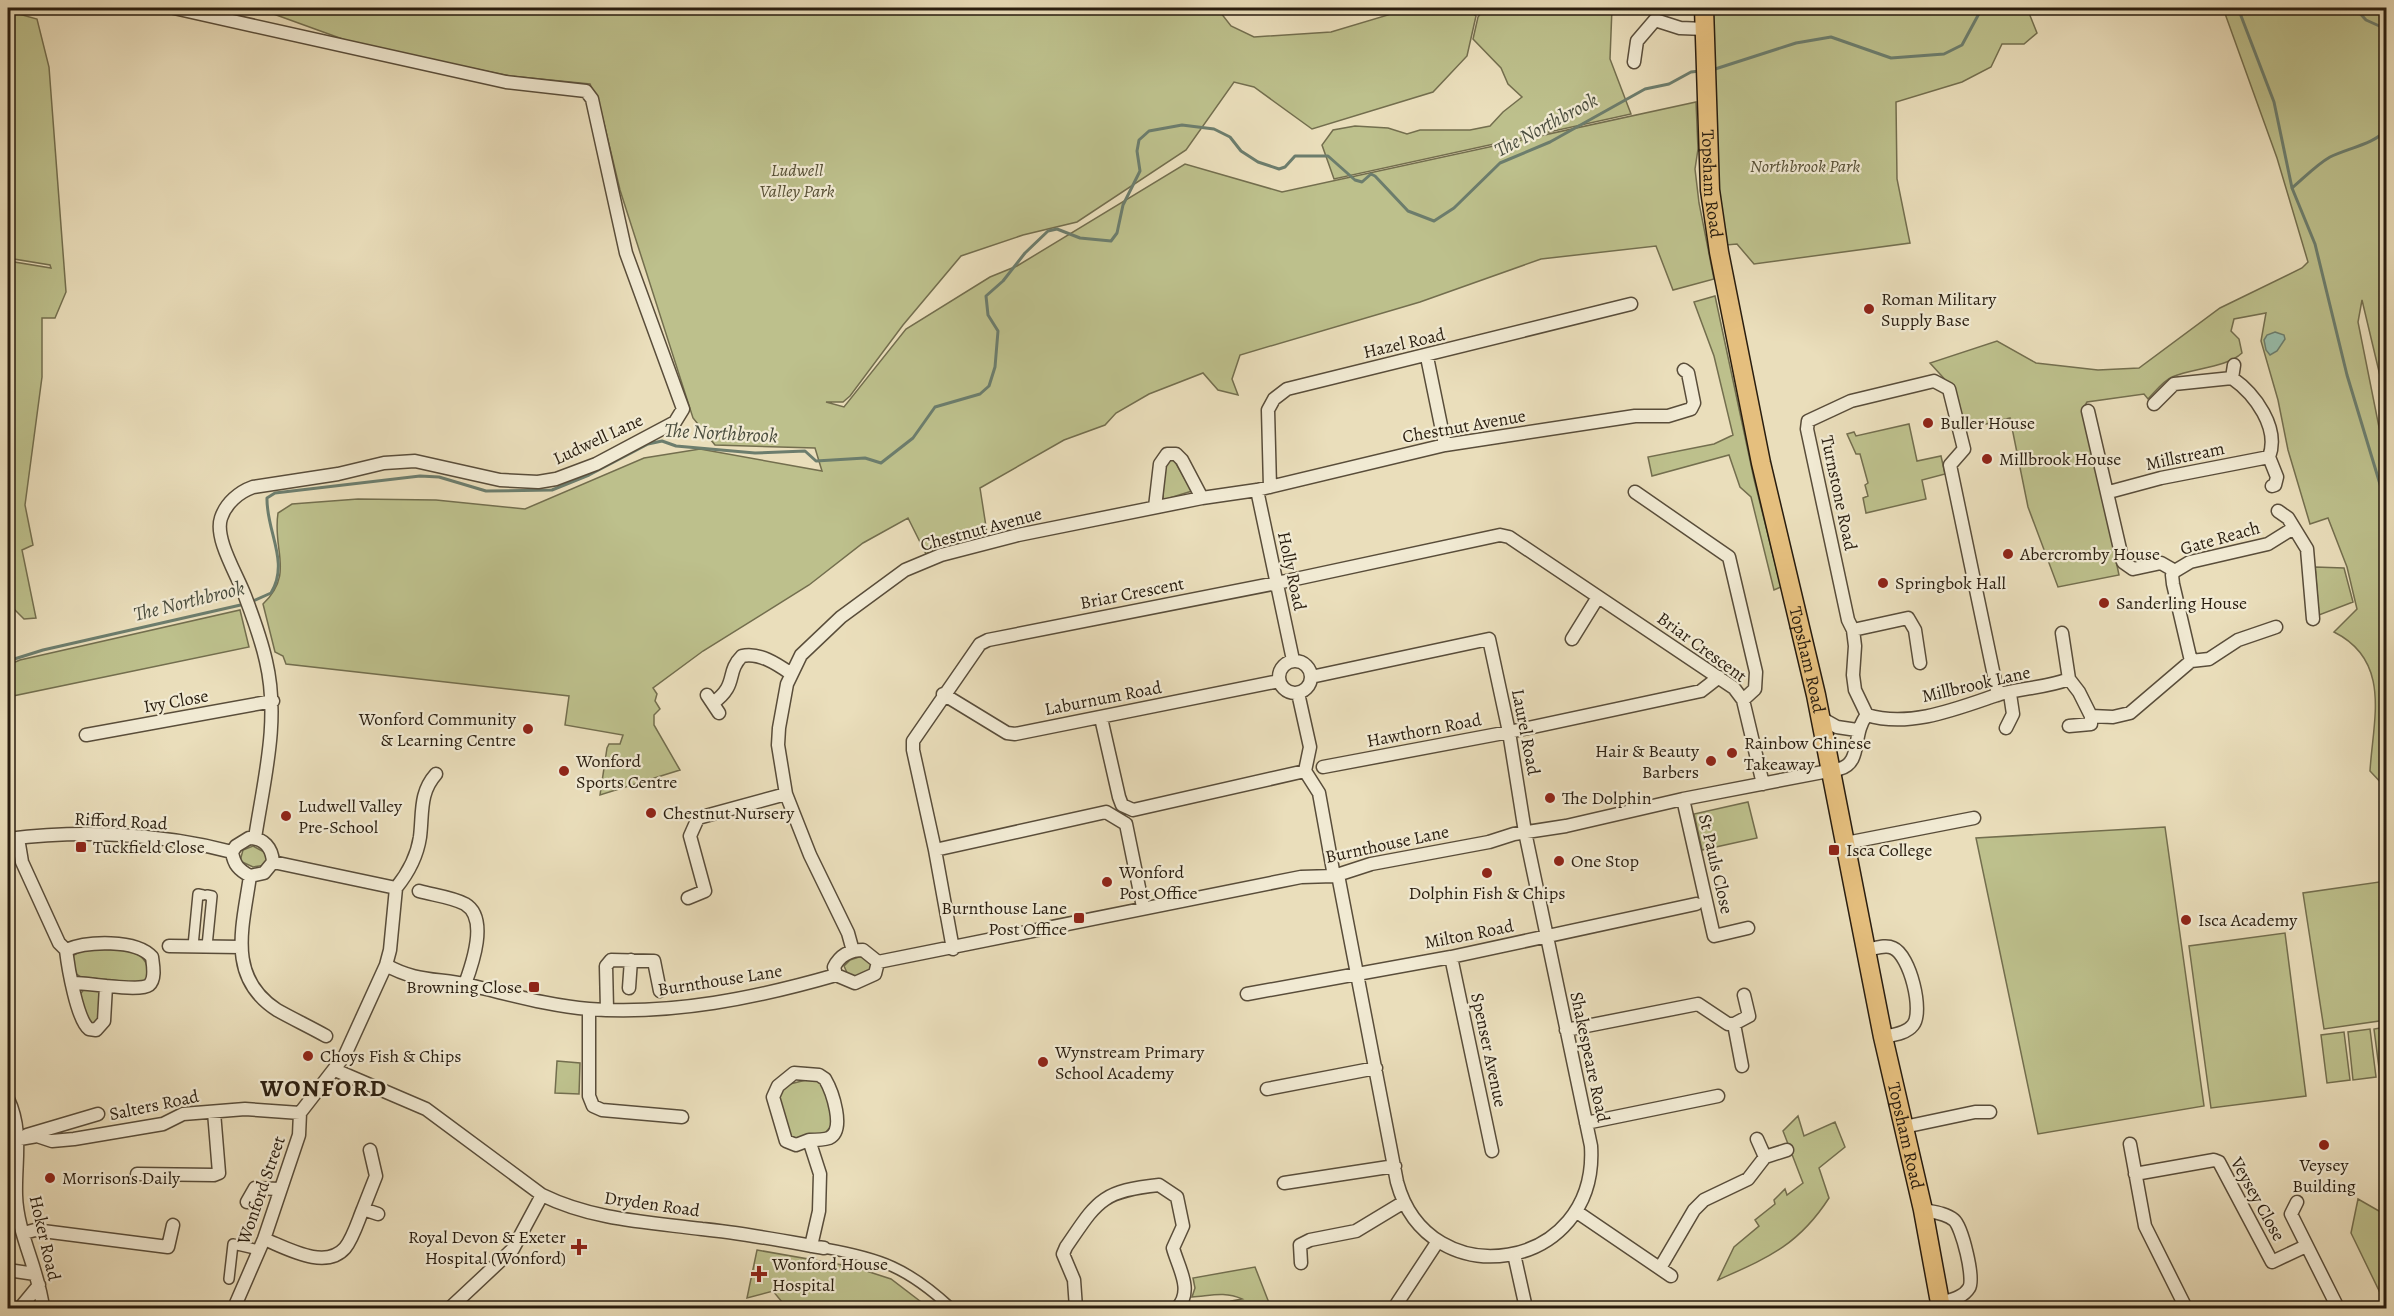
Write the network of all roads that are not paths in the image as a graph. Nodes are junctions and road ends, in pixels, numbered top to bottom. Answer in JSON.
{"nodes":[{"id":1,"x":174,"y":8,"type":"edge"},
{"id":2,"x":1704,"y":8,"type":"edge"},
{"id":3,"x":1705,"y":29,"type":"junction"},
{"id":4,"x":1634,"y":62,"type":"dead end"},
{"id":5,"x":1631,"y":304,"type":"dead end"},
{"id":6,"x":1427,"y":357,"type":"junction"},
{"id":7,"x":2234,"y":365,"type":"dead end"},
{"id":8,"x":1684,"y":370,"type":"dead end"},
{"id":9,"x":2232,"y":378,"type":"junction"},
{"id":10,"x":2154,"y":404,"type":"dead end"},
{"id":11,"x":2088,"y":411,"type":"dead end"},
{"id":12,"x":1445,"y":445,"type":"junction"},
{"id":13,"x":2270,"y":457,"type":"junction"},
{"id":14,"x":2272,"y":486,"type":"dead end"},
{"id":15,"x":1270,"y":487,"type":"junction"},
{"id":16,"x":1257,"y":490,"type":"junction"},
{"id":17,"x":1635,"y":492,"type":"dead end"},
{"id":18,"x":2109,"y":492,"type":"junction"},
{"id":19,"x":1202,"y":498,"type":"junction"},
{"id":20,"x":1155,"y":507,"type":"junction"},
{"id":21,"x":2278,"y":511,"type":"dead end"},
{"id":22,"x":2292,"y":529,"type":"junction"},
{"id":23,"x":2175,"y":571,"type":"junction"},
{"id":24,"x":1277,"y":584,"type":"junction"},
{"id":25,"x":1598,"y":597,"type":"junction"},
{"id":26,"x":2313,"y":619,"type":"dead end"},
{"id":27,"x":2276,"y":627,"type":"dead end"},
{"id":28,"x":1853,"y":630,"type":"junction"},
{"id":29,"x":2062,"y":633,"type":"dead end"},
{"id":30,"x":1572,"y":639,"type":"dead end"},
{"id":31,"x":1293,"y":660,"type":"junction"},
{"id":32,"x":2191,"y":661,"type":"junction"},
{"id":33,"x":1920,"y":663,"type":"dead end"},
{"id":34,"x":790,"y":673,"type":"junction"},
{"id":35,"x":1311,"y":677,"type":"junction"},
{"id":36,"x":1719,"y":677,"type":"junction"},
{"id":37,"x":2069,"y":679,"type":"junction"},
{"id":38,"x":1279,"y":681,"type":"junction"},
{"id":39,"x":1298,"y":693,"type":"junction"},
{"id":40,"x":943,"y":694,"type":"junction"},
{"id":41,"x":2004,"y":694,"type":"junction"},
{"id":42,"x":1743,"y":700,"type":"junction"},
{"id":43,"x":273,"y":701,"type":"junction"},
{"id":44,"x":713,"y":704,"type":"dead end"},
{"id":45,"x":1866,"y":715,"type":"junction"},
{"id":46,"x":1101,"y":718,"type":"junction"},
{"id":47,"x":1821,"y":718,"type":"junction"},
{"id":48,"x":2091,"y":720,"type":"junction"},
{"id":49,"x":2068,"y":726,"type":"dead end"},
{"id":50,"x":2006,"y":728,"type":"dead end"},
{"id":51,"x":1857,"y":730,"type":"junction"},
{"id":52,"x":1509,"y":732,"type":"junction"},
{"id":53,"x":86,"y":735,"type":"dead end"},
{"id":54,"x":1323,"y":767,"type":"joint"},
{"id":55,"x":1305,"y":771,"type":"junction"},
{"id":56,"x":1831,"y":771,"type":"junction"},
{"id":57,"x":436,"y":774,"type":"dead end"},
{"id":58,"x":1763,"y":784,"type":"junction"},
{"id":59,"x":786,"y":794,"type":"junction"},
{"id":60,"x":1683,"y":799,"type":"junction"},
{"id":61,"x":1974,"y":818,"type":"dead end"},
{"id":62,"x":1525,"y":832,"type":"junction"},
{"id":63,"x":255,"y":838,"type":"junction"},
{"id":64,"x":13,"y":839,"type":"edge"},
{"id":65,"x":1846,"y":843,"type":"junction"},
{"id":66,"x":935,"y":850,"type":"junction"},
{"id":67,"x":232,"y":852,"type":"junction"},
{"id":68,"x":273,"y":862,"type":"junction"},
{"id":69,"x":250,"y":876,"type":"junction"},
{"id":70,"x":1336,"y":876,"type":"junction"},
{"id":71,"x":396,"y":888,"type":"junction"},
{"id":72,"x":419,"y":891,"type":"dead end"},
{"id":73,"x":688,"y":898,"type":"dead end"},
{"id":74,"x":1696,"y":904,"type":"dead end"},
{"id":75,"x":1143,"y":907,"type":"junction"},
{"id":76,"x":1748,"y":928,"type":"dead end"},
{"id":77,"x":1547,"y":937,"type":"junction"},
{"id":78,"x":169,"y":946,"type":"dead end"},
{"id":79,"x":193,"y":946,"type":"junction"},
{"id":80,"x":207,"y":946,"type":"junction"},
{"id":81,"x":241,"y":946,"type":"junction"},
{"id":82,"x":953,"y":949,"type":"junction"},
{"id":83,"x":66,"y":950,"type":"junction"},
{"id":84,"x":1866,"y":950,"type":"junction"},
{"id":85,"x":853,"y":951,"type":"junction"},
{"id":86,"x":1451,"y":957,"type":"junction"},
{"id":87,"x":631,"y":960,"type":"junction"},
{"id":88,"x":878,"y":962,"type":"junction"},
{"id":89,"x":386,"y":965,"type":"junction"},
{"id":90,"x":1357,"y":973,"type":"junction"},
{"id":91,"x":836,"y":975,"type":"junction"},
{"id":92,"x":74,"y":983,"type":"junction"},
{"id":93,"x":465,"y":984,"type":"junction"},
{"id":94,"x":106,"y":986,"type":"junction"},
{"id":95,"x":629,"y":988,"type":"dead end"},
{"id":96,"x":660,"y":991,"type":"dead end"},
{"id":97,"x":1247,"y":994,"type":"dead end"},
{"id":98,"x":1744,"y":995,"type":"dead end"},
{"id":99,"x":589,"y":1009,"type":"junction"},
{"id":100,"x":607,"y":1009,"type":"junction"},
{"id":101,"x":1734,"y":1024,"type":"junction"},
{"id":102,"x":1566,"y":1030,"type":"junction"},
{"id":103,"x":326,"y":1036,"type":"dead end"},
{"id":104,"x":1882,"y":1037,"type":"junction"},
{"id":105,"x":1742,"y":1066,"type":"dead end"},
{"id":106,"x":1376,"y":1068,"type":"junction"},
{"id":107,"x":335,"y":1070,"type":"junction"},
{"id":108,"x":1267,"y":1089,"type":"dead end"},
{"id":109,"x":1718,"y":1096,"type":"dead end"},
{"id":110,"x":8,"y":1099,"type":"edge"},
{"id":111,"x":214,"y":1112,"type":"junction"},
{"id":112,"x":1990,"y":1112,"type":"dead end"},
{"id":113,"x":300,"y":1113,"type":"junction"},
{"id":114,"x":98,"y":1114,"type":"dead end"},
{"id":115,"x":682,"y":1117,"type":"dead end"},
{"id":116,"x":1586,"y":1123,"type":"junction"},
{"id":117,"x":1904,"y":1126,"type":"junction"},
{"id":118,"x":1757,"y":1139,"type":"dead end"},
{"id":119,"x":13,"y":1140,"type":"edge"},
{"id":120,"x":809,"y":1140,"type":"junction"},
{"id":121,"x":2130,"y":1144,"type":"dead end"},
{"id":122,"x":370,"y":1150,"type":"dead end"},
{"id":123,"x":1787,"y":1150,"type":"dead end"},
{"id":124,"x":1492,"y":1152,"type":"dead end"},
{"id":125,"x":1765,"y":1157,"type":"junction"},
{"id":126,"x":1395,"y":1166,"type":"junction"},
{"id":127,"x":137,"y":1174,"type":"dead end"},
{"id":128,"x":2135,"y":1174,"type":"junction"},
{"id":129,"x":1284,"y":1183,"type":"dead end"},
{"id":130,"x":279,"y":1189,"type":"junction"},
{"id":131,"x":542,"y":1195,"type":"junction"},
{"id":132,"x":247,"y":1202,"type":"dead end"},
{"id":133,"x":1404,"y":1202,"type":"junction"},
{"id":134,"x":2297,"y":1202,"type":"dead end"},
{"id":135,"x":363,"y":1209,"type":"junction"},
{"id":136,"x":1923,"y":1209,"type":"junction"},
{"id":137,"x":1577,"y":1212,"type":"junction"},
{"id":138,"x":378,"y":1214,"type":"dead end"},
{"id":139,"x":173,"y":1225,"type":"dead end"},
{"id":140,"x":24,"y":1233,"type":"junction"},
{"id":141,"x":1438,"y":1241,"type":"junction"},
{"id":142,"x":262,"y":1244,"type":"junction"},
{"id":143,"x":811,"y":1246,"type":"junction"},
{"id":144,"x":2306,"y":1246,"type":"junction"},
{"id":145,"x":824,"y":1248,"type":"joint"},
{"id":146,"x":1514,"y":1254,"type":"junction"},
{"id":147,"x":1301,"y":1263,"type":"dead end"},
{"id":148,"x":1660,"y":1268,"type":"junction"},
{"id":149,"x":8,"y":1270,"type":"edge"},
{"id":150,"x":1671,"y":1276,"type":"dead end"},
{"id":151,"x":37,"y":1279,"type":"junction"},
{"id":152,"x":229,"y":1279,"type":"dead end"},
{"id":153,"x":1941,"y":1306,"type":"edge"},
{"id":154,"x":20,"y":1308,"type":"edge"},
{"id":155,"x":42,"y":1308,"type":"edge"},
{"id":156,"x":234,"y":1308,"type":"edge"},
{"id":157,"x":450,"y":1308,"type":"edge"},
{"id":158,"x":951,"y":1308,"type":"edge"},
{"id":159,"x":1076,"y":1308,"type":"edge"},
{"id":160,"x":1177,"y":1308,"type":"edge"},
{"id":161,"x":1394,"y":1308,"type":"edge"},
{"id":162,"x":1526,"y":1308,"type":"edge"},
{"id":163,"x":2186,"y":1308,"type":"edge"},
{"id":164,"x":2338,"y":1308,"type":"edge"}],
"edges":[{"from":1,"to":43,"type":"street","name":"Ludwell Lane"},
{"from":2,"to":3,"type":"main road","name":"Topsham Road"},
{"from":3,"to":4,"type":"street"},
{"from":3,"to":47,"type":"main road","name":"Topsham Road"},
{"from":5,"to":6,"type":"street","name":"Hazel Road"},
{"from":6,"to":12,"type":"street"},
{"from":6,"to":15,"type":"street","name":"Hazel Road"},
{"from":7,"to":9,"type":"street"},
{"from":8,"to":12,"type":"street","name":"Chestnut Avenue"},
{"from":9,"to":10,"type":"street"},
{"from":9,"to":13,"type":"street"},
{"from":11,"to":18,"type":"street"},
{"from":12,"to":15,"type":"street","name":"Chestnut Avenue"},
{"from":13,"to":14,"type":"street"},
{"from":13,"to":18,"type":"street","name":"Millstream"},
{"from":15,"to":16,"type":"street","name":"Chestnut Avenue"},
{"from":16,"to":19,"type":"street","name":"Chestnut Avenue"},
{"from":16,"to":24,"type":"street","name":"Holly Road"},
{"from":17,"to":42,"type":"street"},
{"from":18,"to":23,"type":"street"},
{"from":19,"to":20,"type":"street","name":"Chestnut Avenue"},
{"from":19,"to":20,"type":"street"},
{"from":20,"to":34,"type":"street","name":"Chestnut Avenue"},
{"from":21,"to":22,"type":"street","name":"Gate Reach"},
{"from":22,"to":23,"type":"street","name":"Gate Reach"},
{"from":22,"to":26,"type":"street","name":"Gate Reach"},
{"from":23,"to":32,"type":"street","name":"Gate Reach"},
{"from":24,"to":25,"type":"street","name":"Briar Crescent"},
{"from":24,"to":31,"type":"street","name":"Holly Road"},
{"from":24,"to":40,"type":"street","name":"Briar Crescent"},
{"from":25,"to":30,"type":"street"},
{"from":25,"to":36,"type":"street","name":"Briar Crescent"},
{"from":27,"to":32,"type":"street"},
{"from":28,"to":33,"type":"street"},
{"from":28,"to":41,"type":"street","name":"Turnstone Road"},
{"from":28,"to":45,"type":"street","name":"Turnstone Road"},
{"from":29,"to":37,"type":"street"},
{"from":31,"to":35,"type":"street"},
{"from":31,"to":38,"type":"street"},
{"from":32,"to":48,"type":"street"},
{"from":34,"to":44,"type":"street"},
{"from":34,"to":59,"type":"street","name":"Chestnut Avenue"},
{"from":35,"to":39,"type":"street"},
{"from":35,"to":52,"type":"street","name":"Laurel Road"},
{"from":36,"to":42,"type":"street","name":"Briar Crescent"},
{"from":36,"to":52,"type":"street","name":"Hawthorn Road"},
{"from":37,"to":41,"type":"street","name":"Millbrook Lane"},
{"from":37,"to":48,"type":"street"},
{"from":38,"to":39,"type":"street"},
{"from":38,"to":46,"type":"street","name":"Laburnum Road"},
{"from":39,"to":55,"type":"street"},
{"from":40,"to":46,"type":"street","name":"Laburnum Road"},
{"from":40,"to":66,"type":"street","name":"Briar Crescent"},
{"from":41,"to":45,"type":"street","name":"Millbrook Lane"},
{"from":41,"to":50,"type":"street","name":"Turnstone Road"},
{"from":42,"to":58,"type":"street","name":"Briar Crescent"},
{"from":43,"to":53,"type":"street","name":"Ivy Close"},
{"from":43,"to":63,"type":"street","name":"Ludwell Lane"},
{"from":45,"to":51,"type":"street"},
{"from":46,"to":55,"type":"street","name":"Hawthorn Road"},
{"from":47,"to":51,"type":"street"},
{"from":47,"to":56,"type":"main road","name":"Topsham Road"},
{"from":48,"to":49,"type":"street"},
{"from":51,"to":56,"type":"street"},
{"from":52,"to":54,"type":"street","name":"Hawthorn Road"},
{"from":52,"to":62,"type":"street","name":"Laurel Road"},
{"from":54,"to":55,"type":"street","name":"Hawthorn Road"},
{"from":55,"to":70,"type":"street"},
{"from":56,"to":58,"type":"street","name":"Burnthouse Lane"},
{"from":56,"to":65,"type":"main road","name":"Topsham Road"},
{"from":57,"to":71,"type":"street"},
{"from":58,"to":60,"type":"street","name":"Burnthouse Lane"},
{"from":59,"to":73,"type":"street"},
{"from":59,"to":85,"type":"street","name":"Chestnut Avenue"},
{"from":60,"to":62,"type":"street","name":"Burnthouse Lane"},
{"from":60,"to":76,"type":"street","name":"St Pauls Close"},
{"from":61,"to":65,"type":"street"},
{"from":62,"to":70,"type":"street","name":"Burnthouse Lane"},
{"from":62,"to":77,"type":"street","name":"Shakespeare Road"},
{"from":63,"to":67,"type":"street"},
{"from":63,"to":68,"type":"street"},
{"from":64,"to":67,"type":"street","name":"Rifford Road"},
{"from":64,"to":83,"type":"street"},
{"from":65,"to":84,"type":"main road","name":"Topsham Road"},
{"from":66,"to":75,"type":"street"},
{"from":66,"to":82,"type":"street","name":"Briar Crescent"},
{"from":67,"to":69,"type":"street"},
{"from":68,"to":69,"type":"street"},
{"from":68,"to":71,"type":"street"},
{"from":69,"to":81,"type":"street"},
{"from":70,"to":75,"type":"street","name":"Burnthouse Lane"},
{"from":70,"to":90,"type":"street","name":"Shakespeare Road"},
{"from":71,"to":89,"type":"street"},
{"from":72,"to":93,"type":"street"},
{"from":74,"to":77,"type":"street","name":"Milton Road"},
{"from":75,"to":82,"type":"street","name":"Burnthouse Lane"},
{"from":77,"to":86,"type":"street","name":"Milton Road"},
{"from":77,"to":102,"type":"street","name":"Shakespeare Road"},
{"from":78,"to":79,"type":"street"},
{"from":79,"to":80,"type":"street"},
{"from":79,"to":80,"type":"street"},
{"from":80,"to":81,"type":"street"},
{"from":81,"to":103,"type":"street"},
{"from":82,"to":88,"type":"street","name":"Burnthouse Lane"},
{"from":83,"to":92,"type":"street"},
{"from":83,"to":94,"type":"street"},
{"from":84,"to":104,"type":"main road","name":"Topsham Road"},
{"from":84,"to":104,"type":"street"},
{"from":85,"to":88,"type":"street"},
{"from":85,"to":91,"type":"street"},
{"from":86,"to":90,"type":"street","name":"Milton Road"},
{"from":86,"to":124,"type":"street","name":"Spenser Avenue"},
{"from":87,"to":95,"type":"street"},
{"from":87,"to":96,"type":"street"},
{"from":87,"to":100,"type":"street"},
{"from":88,"to":91,"type":"street","name":"Burnthouse Lane"},
{"from":89,"to":93,"type":"street","name":"Burnthouse Lane"},
{"from":89,"to":107,"type":"street"},
{"from":90,"to":97,"type":"street","name":"Milton Road"},
{"from":90,"to":106,"type":"street","name":"Shakespeare Road"},
{"from":91,"to":100,"type":"street","name":"Burnthouse Lane"},
{"from":92,"to":94,"type":"street"},
{"from":92,"to":94,"type":"street"},
{"from":93,"to":99,"type":"street","name":"Burnthouse Lane"},
{"from":98,"to":101,"type":"street"},
{"from":99,"to":100,"type":"street","name":"Burnthouse Lane"},
{"from":99,"to":115,"type":"street"},
{"from":101,"to":102,"type":"street"},
{"from":101,"to":105,"type":"street"},
{"from":102,"to":116,"type":"street","name":"Shakespeare Road"},
{"from":104,"to":117,"type":"main road","name":"Topsham Road"},
{"from":106,"to":108,"type":"street"},
{"from":106,"to":126,"type":"street","name":"Shakespeare Road"},
{"from":107,"to":113,"type":"street"},
{"from":107,"to":131,"type":"street","name":"Dryden Road"},
{"from":109,"to":116,"type":"street"},
{"from":110,"to":119,"type":"street","name":"Hoker Road"},
{"from":111,"to":113,"type":"street","name":"Salters Road"},
{"from":111,"to":119,"type":"street","name":"Salters Road"},
{"from":111,"to":127,"type":"street"},
{"from":112,"to":117,"type":"street"},
{"from":113,"to":130,"type":"street","name":"Wonford Street"},
{"from":114,"to":119,"type":"street","name":"Salters Road"},
{"from":116,"to":137,"type":"street","name":"Shakespeare Road"},
{"from":117,"to":136,"type":"main road","name":"Topsham Road"},
{"from":118,"to":125,"type":"street"},
{"from":119,"to":140,"type":"street","name":"Hoker Road"},
{"from":120,"to":120,"type":"street"},
{"from":120,"to":143,"type":"street"},
{"from":121,"to":128,"type":"street"},
{"from":122,"to":135,"type":"street"},
{"from":123,"to":125,"type":"street"},
{"from":125,"to":148,"type":"street"},
{"from":126,"to":129,"type":"street"},
{"from":126,"to":133,"type":"street","name":"Shakespeare Road"},
{"from":128,"to":144,"type":"street","name":"Veysey Close"},
{"from":128,"to":163,"type":"street"},
{"from":130,"to":132,"type":"street"},
{"from":130,"to":142,"type":"street","name":"Wonford Street"},
{"from":131,"to":143,"type":"street","name":"Dryden Road"},
{"from":131,"to":157,"type":"street"},
{"from":133,"to":141,"type":"street","name":"Shakespeare Road"},
{"from":133,"to":147,"type":"street"},
{"from":134,"to":144,"type":"street","name":"Veysey Close"},
{"from":135,"to":138,"type":"street"},
{"from":135,"to":142,"type":"street"},
{"from":136,"to":153,"type":"main road","name":"Topsham Road"},
{"from":136,"to":153,"type":"street"},
{"from":137,"to":146,"type":"street","name":"Shakespeare Road"},
{"from":137,"to":148,"type":"street"},
{"from":139,"to":140,"type":"street"},
{"from":140,"to":151,"type":"street","name":"Hoker Road"},
{"from":141,"to":146,"type":"street","name":"Shakespeare Road"},
{"from":141,"to":161,"type":"street"},
{"from":142,"to":152,"type":"street"},
{"from":142,"to":156,"type":"street","name":"Wonford Street"},
{"from":143,"to":145,"type":"street","name":"Dryden Road"},
{"from":144,"to":164,"type":"street","name":"Veysey Close"},
{"from":145,"to":158,"type":"street","name":"Dryden Road"},
{"from":146,"to":162,"type":"street"},
{"from":148,"to":150,"type":"street"},
{"from":149,"to":151,"type":"street"},
{"from":151,"to":154,"type":"street"},
{"from":151,"to":155,"type":"street","name":"Hoker Road"},
{"from":159,"to":160,"type":"street"}]}
